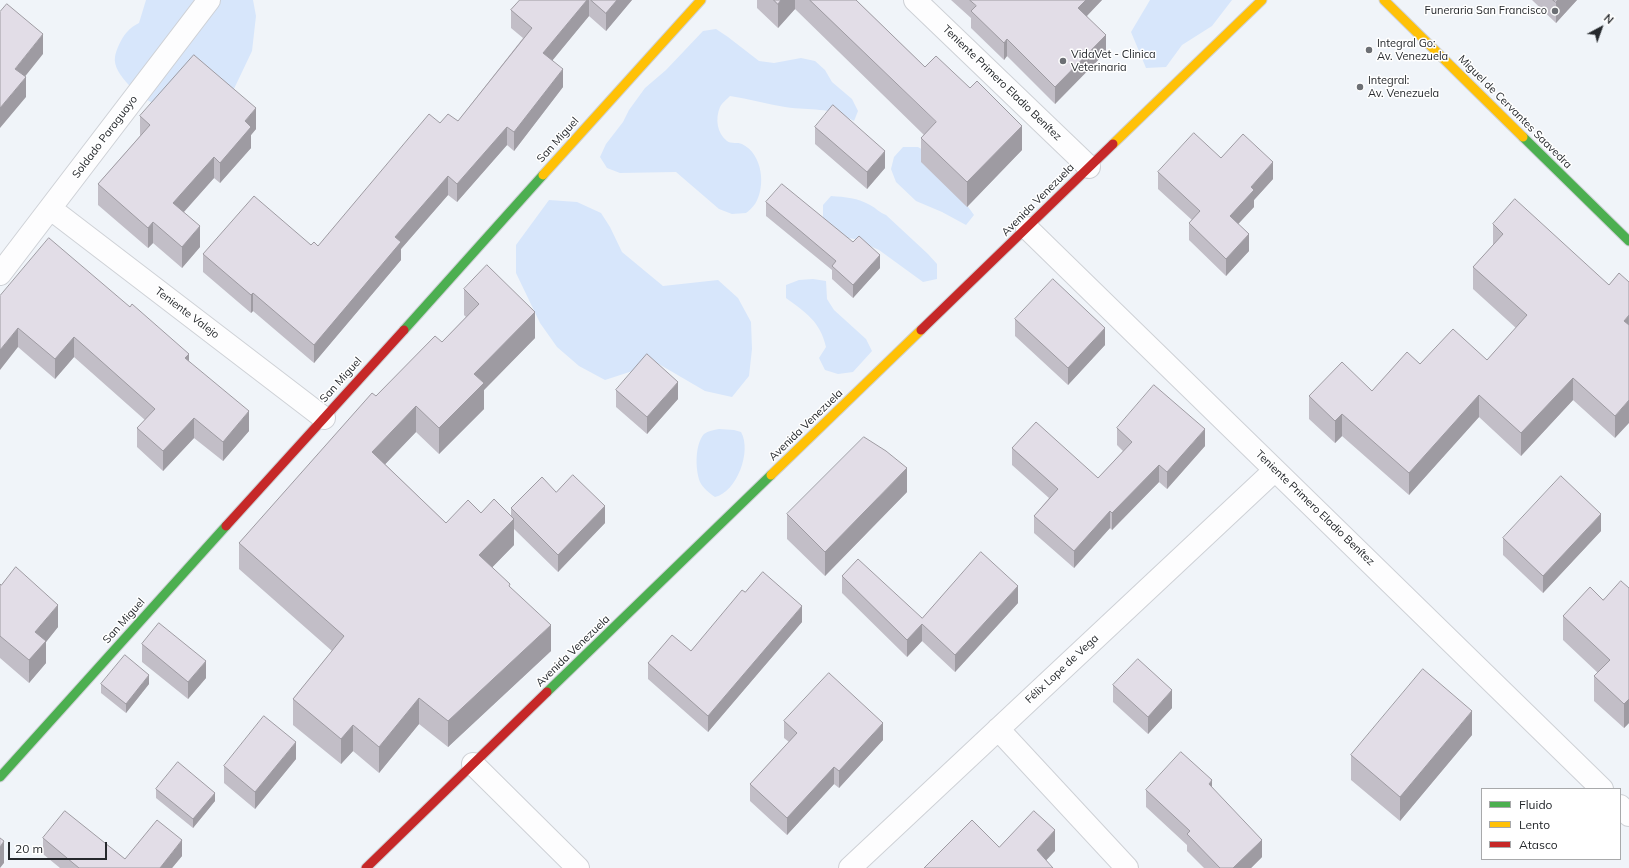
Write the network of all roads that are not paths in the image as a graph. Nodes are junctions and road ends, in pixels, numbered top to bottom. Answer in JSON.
{"nodes":[{"id":1,"x":209,"y":0,"type":"edge"},
{"id":2,"x":701,"y":0,"type":"edge"},
{"id":3,"x":916,"y":0,"type":"edge"},
{"id":4,"x":1262,"y":0,"type":"edge"},
{"id":5,"x":1384,"y":0,"type":"edge"},
{"id":6,"x":1089,"y":167,"type":"junction"},
{"id":7,"x":51,"y":209,"type":"junction"},
{"id":8,"x":1028,"y":228,"type":"junction"},
{"id":9,"x":1629,"y":241,"type":"edge"},
{"id":10,"x":0,"y":274,"type":"edge"},
{"id":11,"x":324,"y":418,"type":"junction"},
{"id":12,"x":1276,"y":470,"type":"junction"},
{"id":13,"x":998,"y":729,"type":"junction"},
{"id":14,"x":473,"y":764,"type":"junction"},
{"id":15,"x":0,"y":777,"type":"edge"},
{"id":16,"x":1601,"y":788,"type":"edge"},
{"id":17,"x":1621,"y":807,"type":"edge"},
{"id":18,"x":1629,"y":815,"type":"edge"},
{"id":19,"x":366,"y":868,"type":"edge"},
{"id":20,"x":578,"y":868,"type":"edge"},
{"id":21,"x":850,"y":868,"type":"edge"},
{"id":22,"x":1127,"y":868,"type":"edge"}],
"edges":[{"from":1,"to":7,"type":"street","name":"Soldado Paraguayo"},
{"from":2,"to":11,"type":"street","name":"San Miguel"},
{"from":3,"to":6,"type":"street","name":"Teniente Primero Eladio Benítez"},
{"from":4,"to":6,"type":"street","name":"Avenida Venezuela"},
{"from":5,"to":9,"type":"street","name":"Miguel de Cervantes Saavedra"},
{"from":6,"to":8,"type":"street","name":"Avenida Venezuela"},
{"from":7,"to":10,"type":"street","name":"Soldado Paraguayo"},
{"from":7,"to":11,"type":"street","name":"Teniente Valejo"},
{"from":8,"to":12,"type":"street","name":"Teniente Primero Eladio Benítez"},
{"from":8,"to":14,"type":"street","name":"Avenida Venezuela"},
{"from":11,"to":15,"type":"street","name":"San Miguel"},
{"from":12,"to":13,"type":"street","name":"Félix Lope de Vega"},
{"from":12,"to":16,"type":"street","name":"Teniente Primero Eladio Benítez"},
{"from":13,"to":21,"type":"street","name":"Félix Lope de Vega"},
{"from":13,"to":22,"type":"street"},
{"from":14,"to":19,"type":"street","name":"Avenida Venezuela"},
{"from":14,"to":20,"type":"street"},
{"from":17,"to":18,"type":"street"}]}
